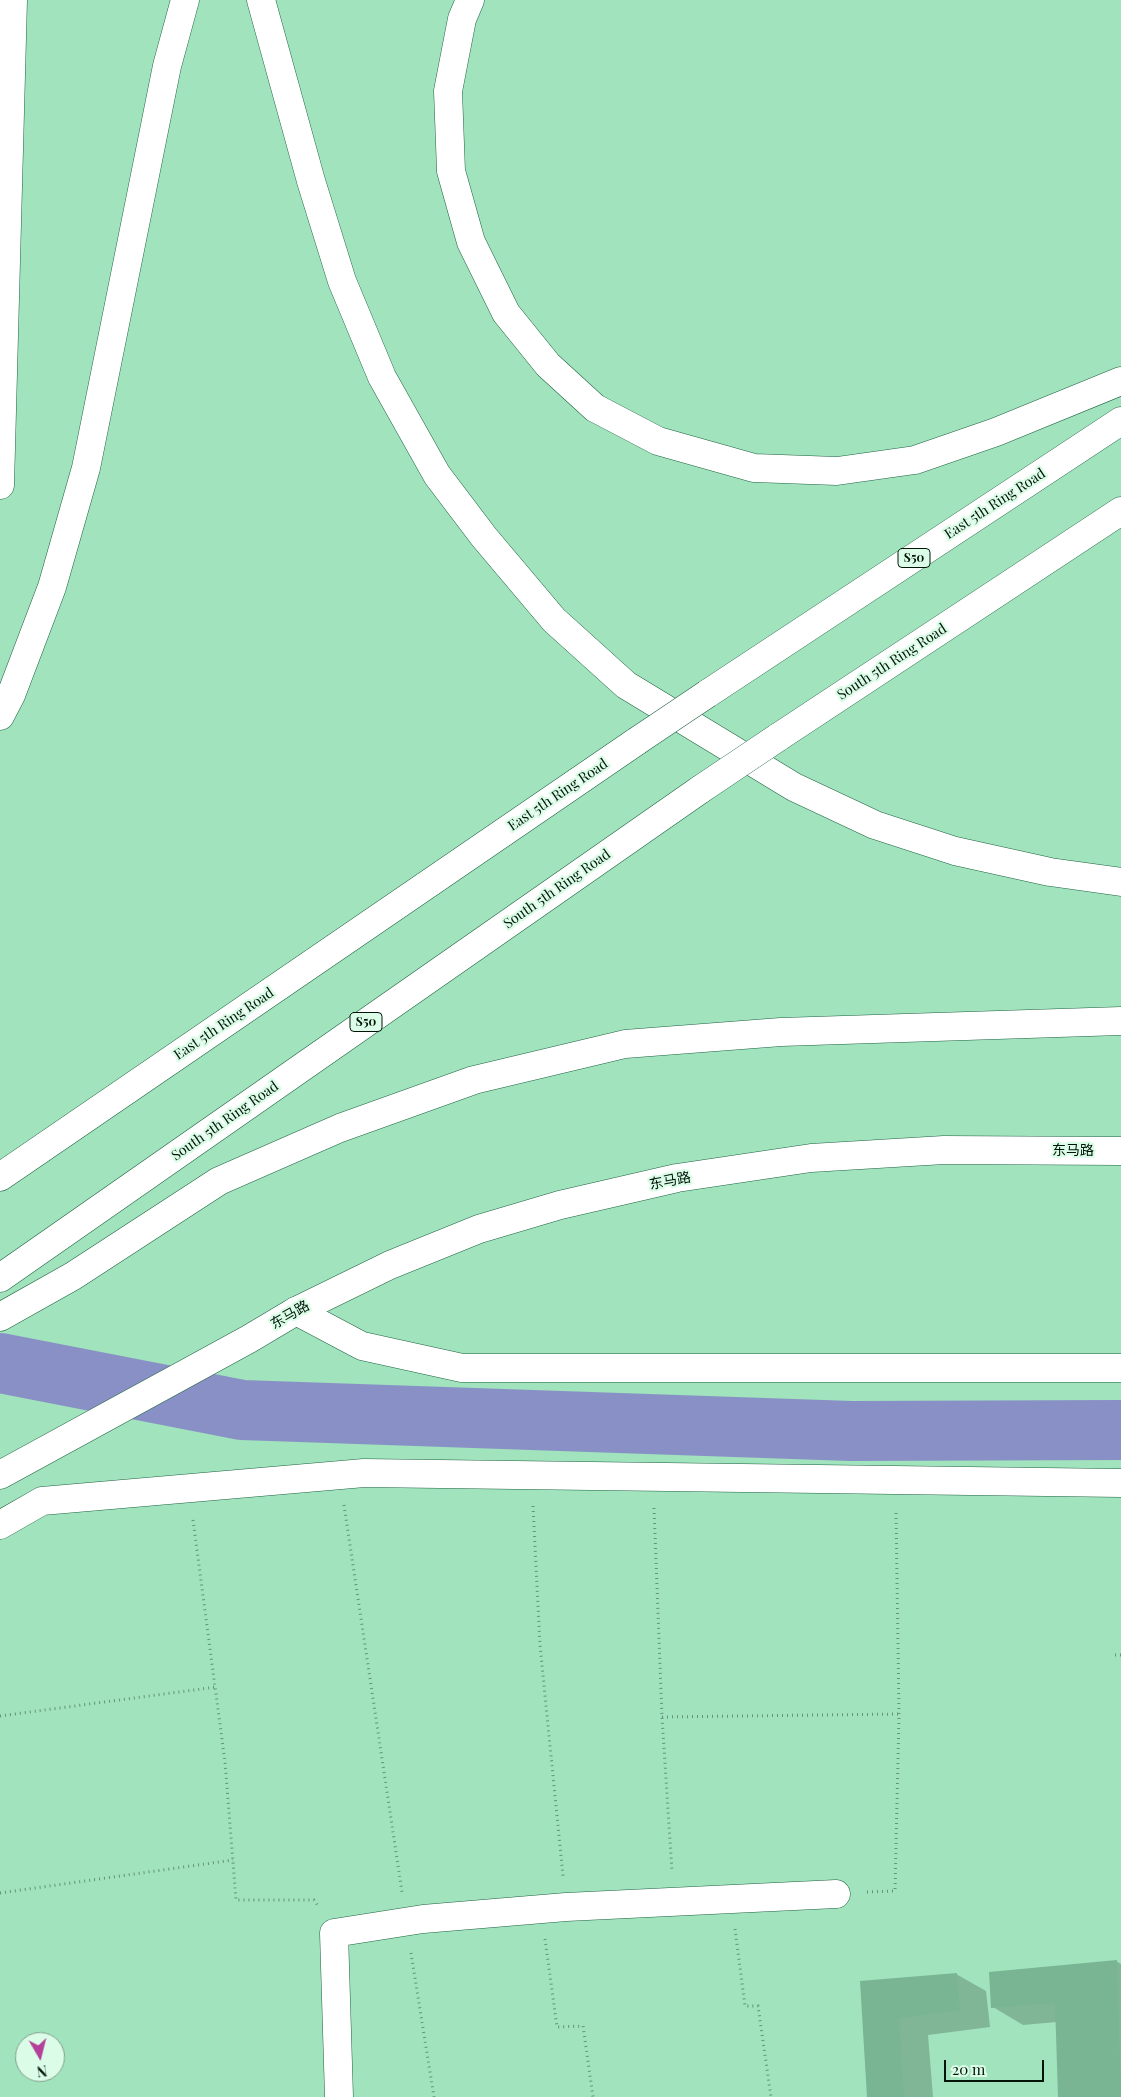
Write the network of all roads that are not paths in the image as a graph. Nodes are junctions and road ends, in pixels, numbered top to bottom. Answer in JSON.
{"nodes":[{"id":1,"x":13,"y":0,"type":"edge"},
{"id":2,"x":186,"y":0,"type":"edge"},
{"id":3,"x":261,"y":0,"type":"edge"},
{"id":4,"x":470,"y":0,"type":"edge"},
{"id":5,"x":1121,"y":381,"type":"edge"},
{"id":6,"x":1121,"y":421,"type":"edge"},
{"id":7,"x":0,"y":485,"type":"edge"},
{"id":8,"x":1121,"y":511,"type":"edge"},
{"id":9,"x":0,"y":716,"type":"edge"},
{"id":10,"x":1121,"y":882,"type":"edge"},
{"id":11,"x":1121,"y":1022,"type":"edge"},
{"id":12,"x":1121,"y":1151,"type":"edge"},
{"id":13,"x":0,"y":1177,"type":"edge"},
{"id":14,"x":0,"y":1278,"type":"edge"},
{"id":15,"x":296,"y":1311,"type":"junction"},
{"id":16,"x":0,"y":1317,"type":"edge"},
{"id":17,"x":1121,"y":1368,"type":"edge"},
{"id":18,"x":10,"y":1470,"type":"edge"},
{"id":19,"x":1121,"y":1483,"type":"edge"},
{"id":20,"x":0,"y":1525,"type":"edge"},
{"id":21,"x":836,"y":1894,"type":"road end"},
{"id":22,"x":339,"y":2097,"type":"edge"}],
"edges":[{"from":1,"to":7,"type":"main road"},
{"from":2,"to":9,"type":"main road"},
{"from":3,"to":10,"type":"main road"},
{"from":4,"to":5,"type":"main road"},
{"from":6,"to":13,"type":"main road","name":"East 5th Ring Road","number":"S50","bridge":true},
{"from":8,"to":14,"type":"main road","name":"South 5th Ring Road","number":"S50","bridge":true},
{"from":11,"to":16,"type":"main road"},
{"from":12,"to":15,"type":"main road","name":"东马路"},
{"from":15,"to":17,"type":"main road"},
{"from":15,"to":18,"type":"main road","name":"东马路"},
{"from":19,"to":20,"type":"main road"},
{"from":21,"to":22,"type":"main road"}]}
